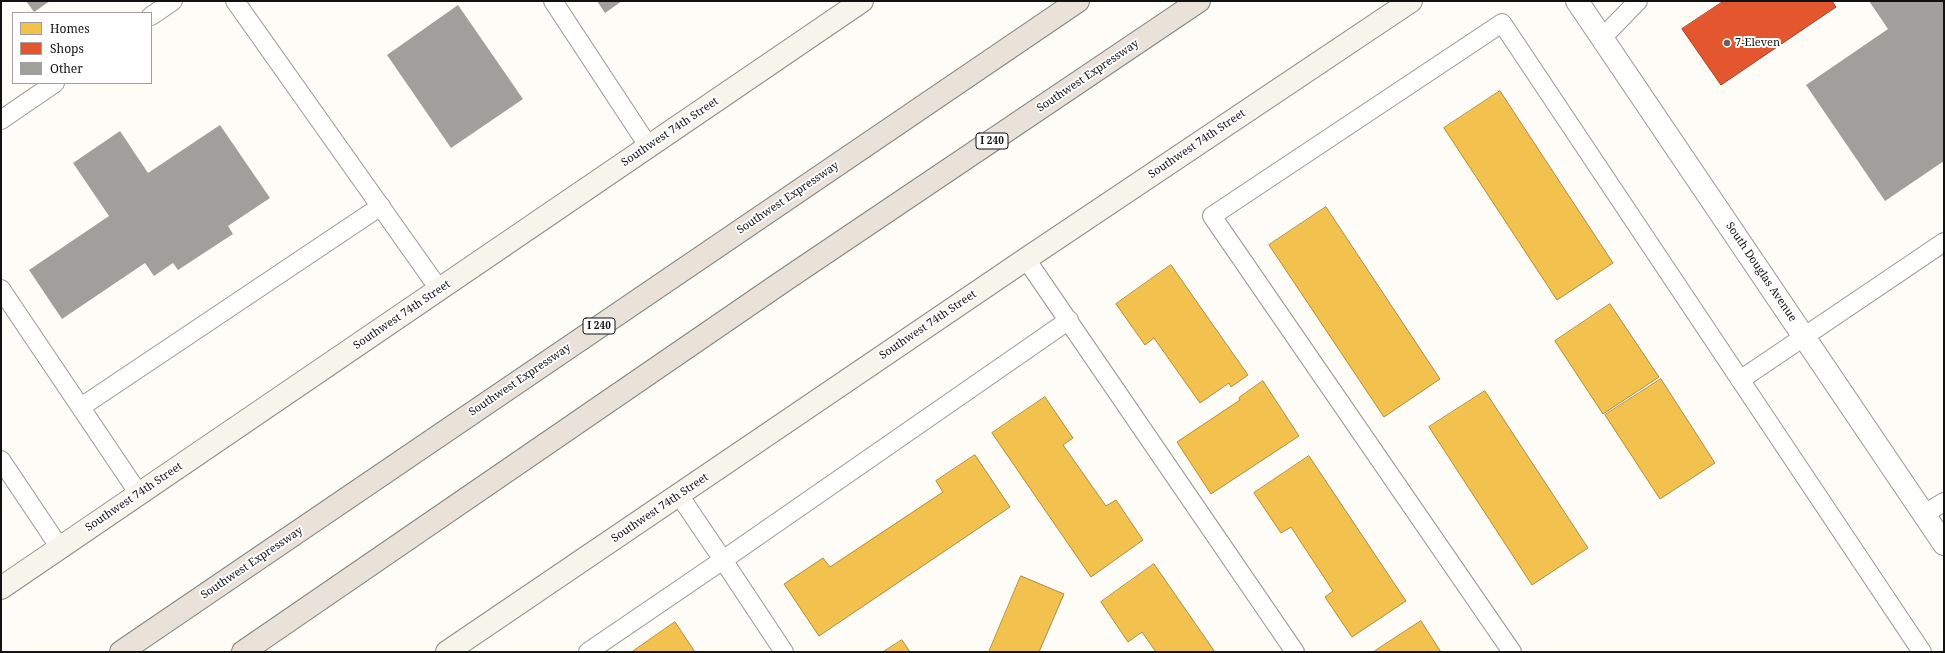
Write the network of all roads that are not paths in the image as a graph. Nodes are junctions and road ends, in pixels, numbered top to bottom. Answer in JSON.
{"nodes":[{"id":1,"x":173,"y":1,"type":"edge"},
{"id":2,"x":235,"y":1,"type":"edge"},
{"id":3,"x":553,"y":1,"type":"edge"},
{"id":4,"x":862,"y":1,"type":"edge"},
{"id":5,"x":1078,"y":1,"type":"edge"},
{"id":6,"x":1199,"y":1,"type":"edge"},
{"id":7,"x":1411,"y":1,"type":"edge"},
{"id":8,"x":1577,"y":1,"type":"edge"},
{"id":9,"x":1638,"y":1,"type":"edge"},
{"id":10,"x":152,"y":15,"type":"edge"},
{"id":11,"x":1602,"y":38,"type":"junction"},
{"id":12,"x":54,"y":84,"type":"edge"},
{"id":13,"x":1,"y":120,"type":"edge"},
{"id":14,"x":649,"y":146,"type":"junction"},
{"id":15,"x":381,"y":206,"type":"junction"},
{"id":16,"x":1944,"y":242,"type":"edge"},
{"id":17,"x":1026,"y":259,"type":"junction"},
{"id":18,"x":1,"y":289,"type":"edge"},
{"id":19,"x":439,"y":290,"type":"junction"},
{"id":20,"x":1069,"y":320,"type":"junction"},
{"id":21,"x":1804,"y":336,"type":"junction"},
{"id":22,"x":1740,"y":380,"type":"junction"},
{"id":23,"x":81,"y":408,"type":"junction"},
{"id":24,"x":1,"y":460,"type":"edge"},
{"id":25,"x":139,"y":494,"type":"junction"},
{"id":26,"x":679,"y":495,"type":"junction"},
{"id":27,"x":1944,"y":502,"type":"edge"},
{"id":28,"x":1924,"y":514,"type":"junction"},
{"id":29,"x":1944,"y":544,"type":"edge"},
{"id":30,"x":60,"y":548,"type":"junction"},
{"id":31,"x":723,"y":560,"type":"junction"},
{"id":32,"x":1,"y":588,"type":"edge"},
{"id":33,"x":121,"y":652,"type":"edge"},
{"id":34,"x":243,"y":652,"type":"edge"},
{"id":35,"x":447,"y":652,"type":"edge"},
{"id":36,"x":588,"y":652,"type":"edge"},
{"id":37,"x":784,"y":652,"type":"edge"},
{"id":38,"x":1295,"y":652,"type":"edge"},
{"id":39,"x":1512,"y":652,"type":"edge"},
{"id":40,"x":1922,"y":652,"type":"edge"}],
"edges":[{"from":1,"to":10,"type":"lane"},
{"from":2,"to":15,"type":"lane"},
{"from":3,"to":14,"type":"lane"},
{"from":4,"to":14,"type":"main road","name":"Southwest 74th Street"},
{"from":5,"to":33,"type":"highway","name":"Southwest Expressway","number":"I 240"},
{"from":6,"to":34,"type":"highway","name":"Southwest Expressway","number":"I 240"},
{"from":7,"to":17,"type":"main road","name":"Southwest 74th Street"},
{"from":8,"to":11,"type":"street","name":"South Douglas Avenue"},
{"from":9,"to":11,"type":"lane"},
{"from":11,"to":21,"type":"street","name":"South Douglas Avenue"},
{"from":12,"to":13,"type":"lane"},
{"from":14,"to":19,"type":"main road","name":"Southwest 74th Street"},
{"from":15,"to":19,"type":"lane"},
{"from":15,"to":23,"type":"lane"},
{"from":16,"to":21,"type":"lane"},
{"from":17,"to":20,"type":"lane"},
{"from":17,"to":26,"type":"main road","name":"Southwest 74th Street"},
{"from":18,"to":23,"type":"lane"},
{"from":19,"to":25,"type":"main road","name":"Southwest 74th Street"},
{"from":20,"to":31,"type":"lane"},
{"from":20,"to":38,"type":"lane"},
{"from":21,"to":22,"type":"lane"},
{"from":21,"to":28,"type":"street","name":"South Douglas Avenue"},
{"from":22,"to":39,"type":"lane"},
{"from":22,"to":40,"type":"lane"},
{"from":23,"to":25,"type":"lane"},
{"from":24,"to":30,"type":"lane"},
{"from":25,"to":30,"type":"main road","name":"Southwest 74th Street"},
{"from":26,"to":31,"type":"lane"},
{"from":26,"to":35,"type":"main road","name":"Southwest 74th Street"},
{"from":27,"to":28,"type":"lane"},
{"from":28,"to":29,"type":"street","name":"South Douglas Avenue"},
{"from":30,"to":32,"type":"main road","name":"Southwest 74th Street"},
{"from":31,"to":36,"type":"lane"},
{"from":31,"to":37,"type":"lane"}]}
